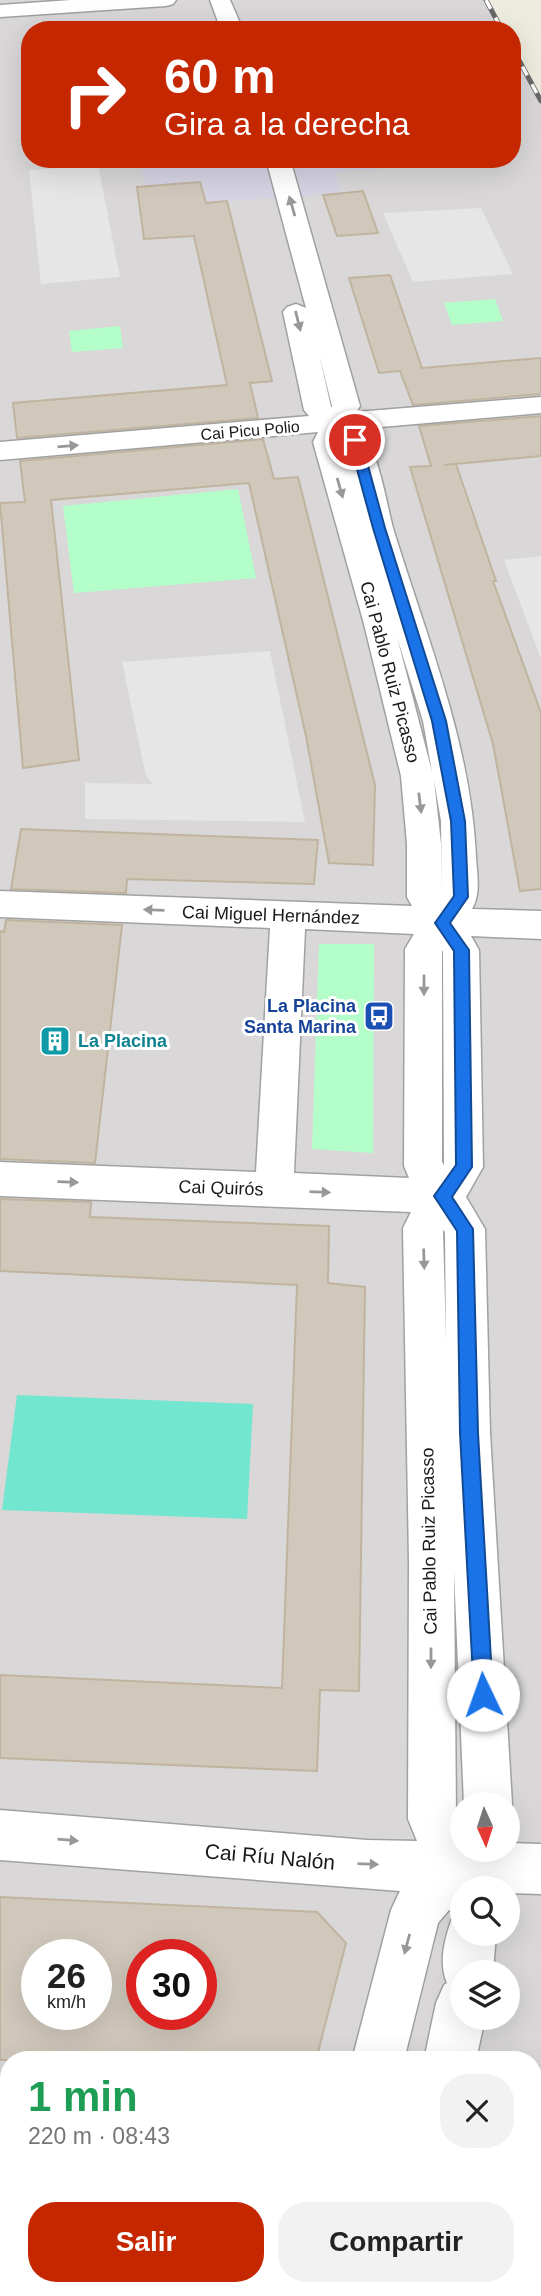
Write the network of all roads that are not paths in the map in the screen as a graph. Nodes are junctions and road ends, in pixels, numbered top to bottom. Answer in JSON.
{"nodes":[{"id":1,"x":166,"y":0,"type":"edge"},
{"id":2,"x":220,"y":0,"type":"edge"},
{"id":3,"x":0,"y":11,"type":"edge"},
{"id":4,"x":222,"y":21,"type":"edge"},
{"id":5,"x":228,"y":21,"type":"edge"},
{"id":6,"x":280,"y":168,"type":"edge"},
{"id":7,"x":274,"y":232,"type":"dead end"},
{"id":8,"x":541,"y":405,"type":"edge"},
{"id":9,"x":336,"y":423,"type":"junction"},
{"id":10,"x":0,"y":452,"type":"edge"},
{"id":11,"x":0,"y":904,"type":"edge"},
{"id":12,"x":288,"y":915,"type":"junction"},
{"id":13,"x":442,"y":923,"type":"junction"},
{"id":14,"x":541,"y":925,"type":"edge"},
{"id":15,"x":0,"y":1179,"type":"edge"},
{"id":16,"x":274,"y":1191,"type":"junction"},
{"id":17,"x":442,"y":1196,"type":"junction"},
{"id":18,"x":487,"y":1792,"type":"edge"},
{"id":19,"x":0,"y":1835,"type":"edge"},
{"id":20,"x":461,"y":1868,"type":"edge"},
{"id":21,"x":541,"y":1868,"type":"edge"},
{"id":22,"x":456,"y":2030,"type":"edge"},
{"id":23,"x":380,"y":2051,"type":"edge"},
{"id":24,"x":452,"y":2051,"type":"edge"}],
"edges":[{"from":1,"to":3,"type":"street"},
{"from":2,"to":4,"type":"street"},
{"from":2,"to":5,"type":"street"},
{"from":9,"to":6,"type":"street","name":"Cai Pablo Ruiz Picasso","one_way":true},
{"from":7,"to":9,"type":"street","one_way":true},
{"from":8,"to":9,"type":"street","name":"Cai Picu Polio"},
{"from":10,"to":9,"type":"street","name":"Cai Picu Polio","one_way":true},
{"from":9,"to":13,"type":"street","name":"Cai Pablo Ruiz Picasso"},
{"from":12,"to":11,"type":"street","name":"Cai Miguel Hernández","one_way":true},
{"from":12,"to":13,"type":"street","name":"Cai Miguel Hernández"},
{"from":12,"to":16,"type":"street"},
{"from":13,"to":14,"type":"street","name":"Cai Miguel Hernández"},
{"from":13,"to":17,"type":"street","name":"Cai Pablo Ruiz Picasso"},
{"from":15,"to":16,"type":"street","name":"Cai Quirós","one_way":true},
{"from":16,"to":17,"type":"street","name":"Cai Quirós","one_way":true},
{"from":17,"to":18,"type":"street"},
{"from":17,"to":20,"type":"street","name":"Cai Pablo Ruiz Picasso","one_way":true},
{"from":19,"to":20,"type":"street","name":"Cai Ríu Nalón","one_way":true},
{"from":20,"to":21,"type":"street","name":"Cai Ríu Nalón"},
{"from":20,"to":23,"type":"street","one_way":true},
{"from":22,"to":24,"type":"street"}]}
